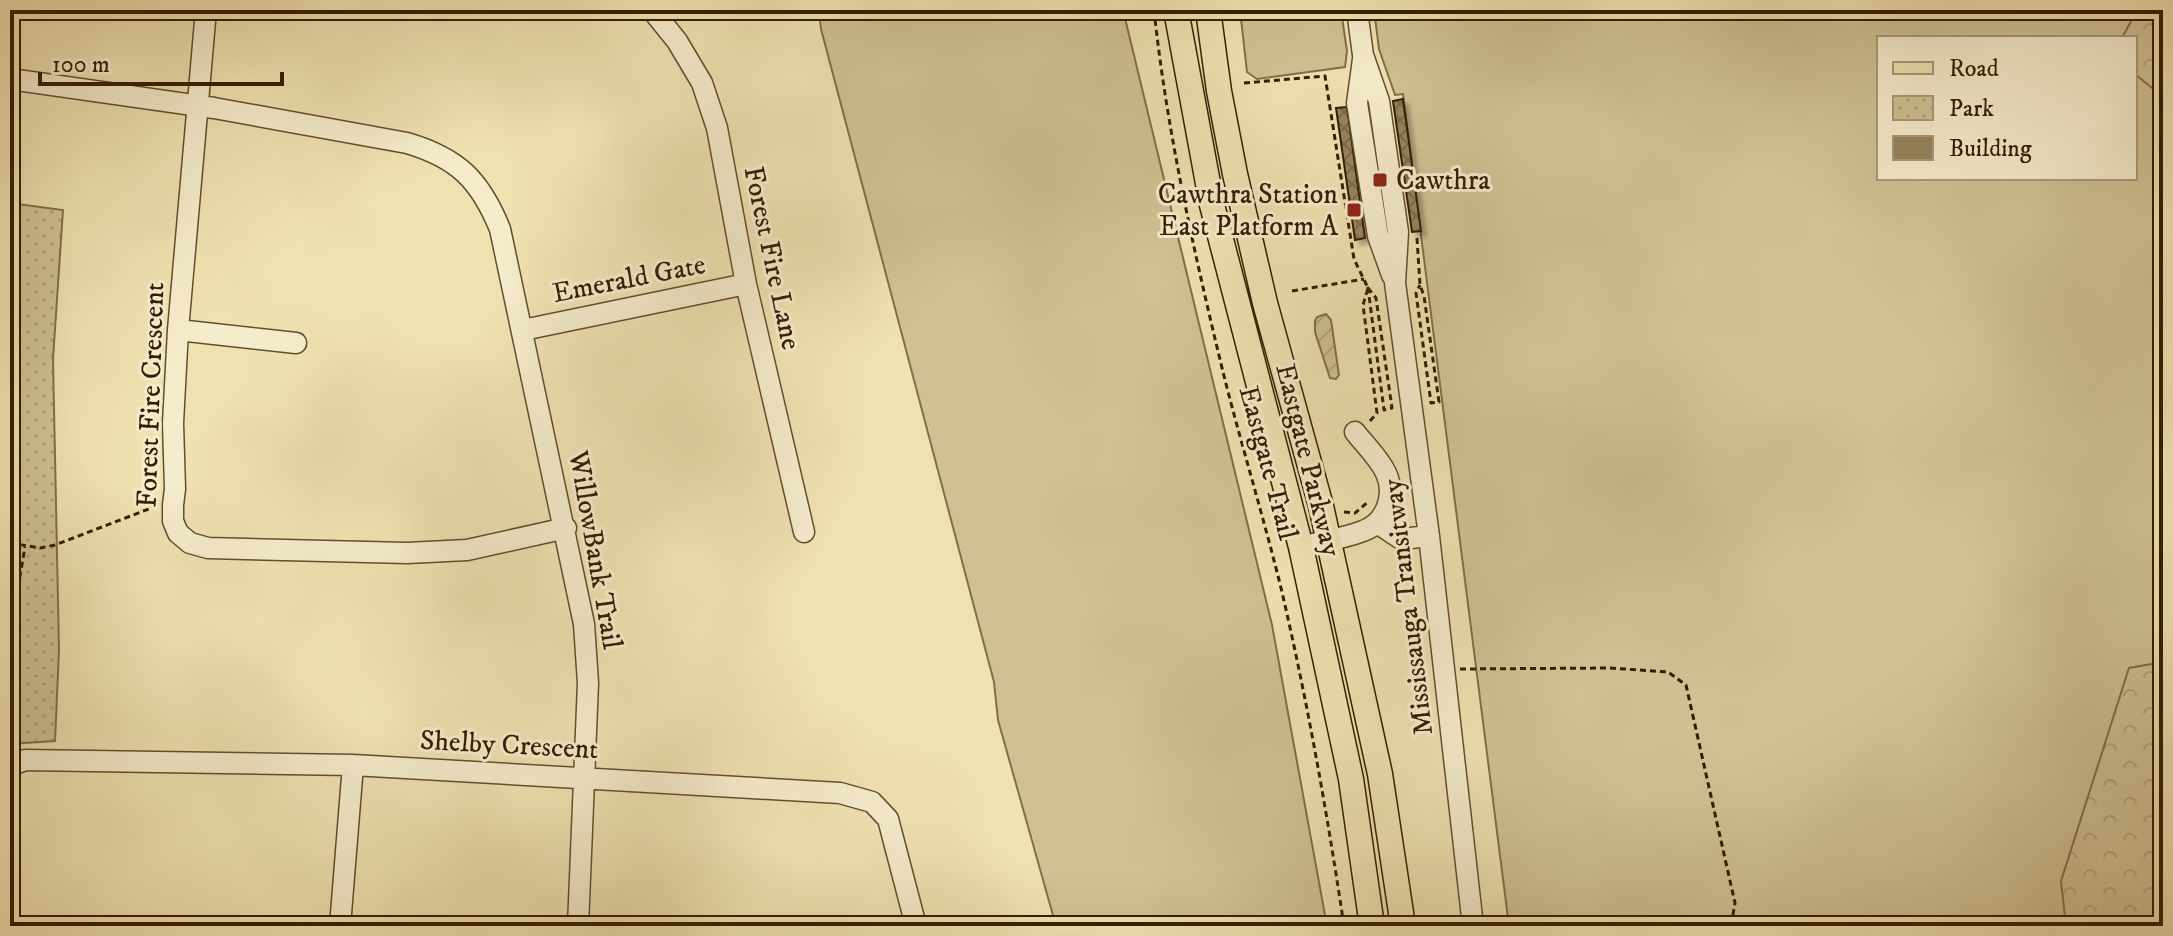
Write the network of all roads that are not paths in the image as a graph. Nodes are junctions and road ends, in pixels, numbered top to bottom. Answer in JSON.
{"nodes":[{"id":1,"x":206,"y":10,"type":"edge"},
{"id":2,"x":652,"y":10,"type":"edge"},
{"id":3,"x":1176,"y":10,"type":"edge"},
{"id":4,"x":1208,"y":10,"type":"edge"},
{"id":5,"x":1357,"y":10,"type":"edge"},
{"id":6,"x":10,"y":79,"type":"edge"},
{"id":7,"x":198,"y":105,"type":"junction"},
{"id":8,"x":746,"y":284,"type":"junction"},
{"id":9,"x":178,"y":330,"type":"junction"},
{"id":10,"x":523,"y":330,"type":"junction"},
{"id":11,"x":296,"y":343,"type":"dead end"},
{"id":12,"x":1361,"y":429,"type":"road end"},
{"id":13,"x":1377,"y":523,"type":"junction"},
{"id":14,"x":566,"y":528,"type":"junction"},
{"id":15,"x":804,"y":532,"type":"dead end"},
{"id":16,"x":1429,"y":536,"type":"junction"},
{"id":17,"x":1329,"y":539,"type":"junction"},
{"id":18,"x":1301,"y":547,"type":"junction"},
{"id":19,"x":353,"y":765,"type":"junction"},
{"id":20,"x":10,"y":766,"type":"edge"},
{"id":21,"x":584,"y":778,"type":"junction"},
{"id":22,"x":340,"y":926,"type":"edge"},
{"id":23,"x":578,"y":926,"type":"edge"},
{"id":24,"x":916,"y":926,"type":"edge"},
{"id":25,"x":1372,"y":926,"type":"edge"},
{"id":26,"x":1403,"y":926,"type":"edge"},
{"id":27,"x":1473,"y":926,"type":"edge"}],
"edges":[{"from":1,"to":7,"type":"street"},
{"from":2,"to":8,"type":"street","name":"Forest Fire Lane"},
{"from":3,"to":18,"type":"main road","name":"Eastgate Parkway"},
{"from":4,"to":17,"type":"main road","name":"Eastgate Parkway"},
{"from":5,"to":16,"type":"street","name":"Mississauga Transitway"},
{"from":6,"to":7,"type":"street"},
{"from":7,"to":9,"type":"street","name":"Forest Fire Crescent"},
{"from":7,"to":10,"type":"street"},
{"from":8,"to":10,"type":"street","name":"Emerald Gate"},
{"from":8,"to":15,"type":"street","name":"Forest Fire Lane"},
{"from":9,"to":11,"type":"street"},
{"from":9,"to":14,"type":"street","name":"Forest Fire Crescent"},
{"from":10,"to":14,"type":"street","name":"WillowBank Trail"},
{"from":12,"to":13,"type":"street"},
{"from":13,"to":16,"type":"street"},
{"from":13,"to":17,"type":"street"},
{"from":14,"to":21,"type":"street","name":"WillowBank Trail"},
{"from":16,"to":27,"type":"street","name":"Mississauga Transitway"},
{"from":17,"to":18,"type":"street"},
{"from":17,"to":26,"type":"main road","name":"Eastgate Parkway"},
{"from":18,"to":25,"type":"main road","name":"Eastgate Parkway"},
{"from":19,"to":20,"type":"street","name":"Shelby Crescent"},
{"from":19,"to":21,"type":"street","name":"Shelby Crescent"},
{"from":19,"to":22,"type":"street"},
{"from":21,"to":23,"type":"street","name":"WillowBank Trail"},
{"from":21,"to":24,"type":"street","name":"Shelby Crescent"}]}
